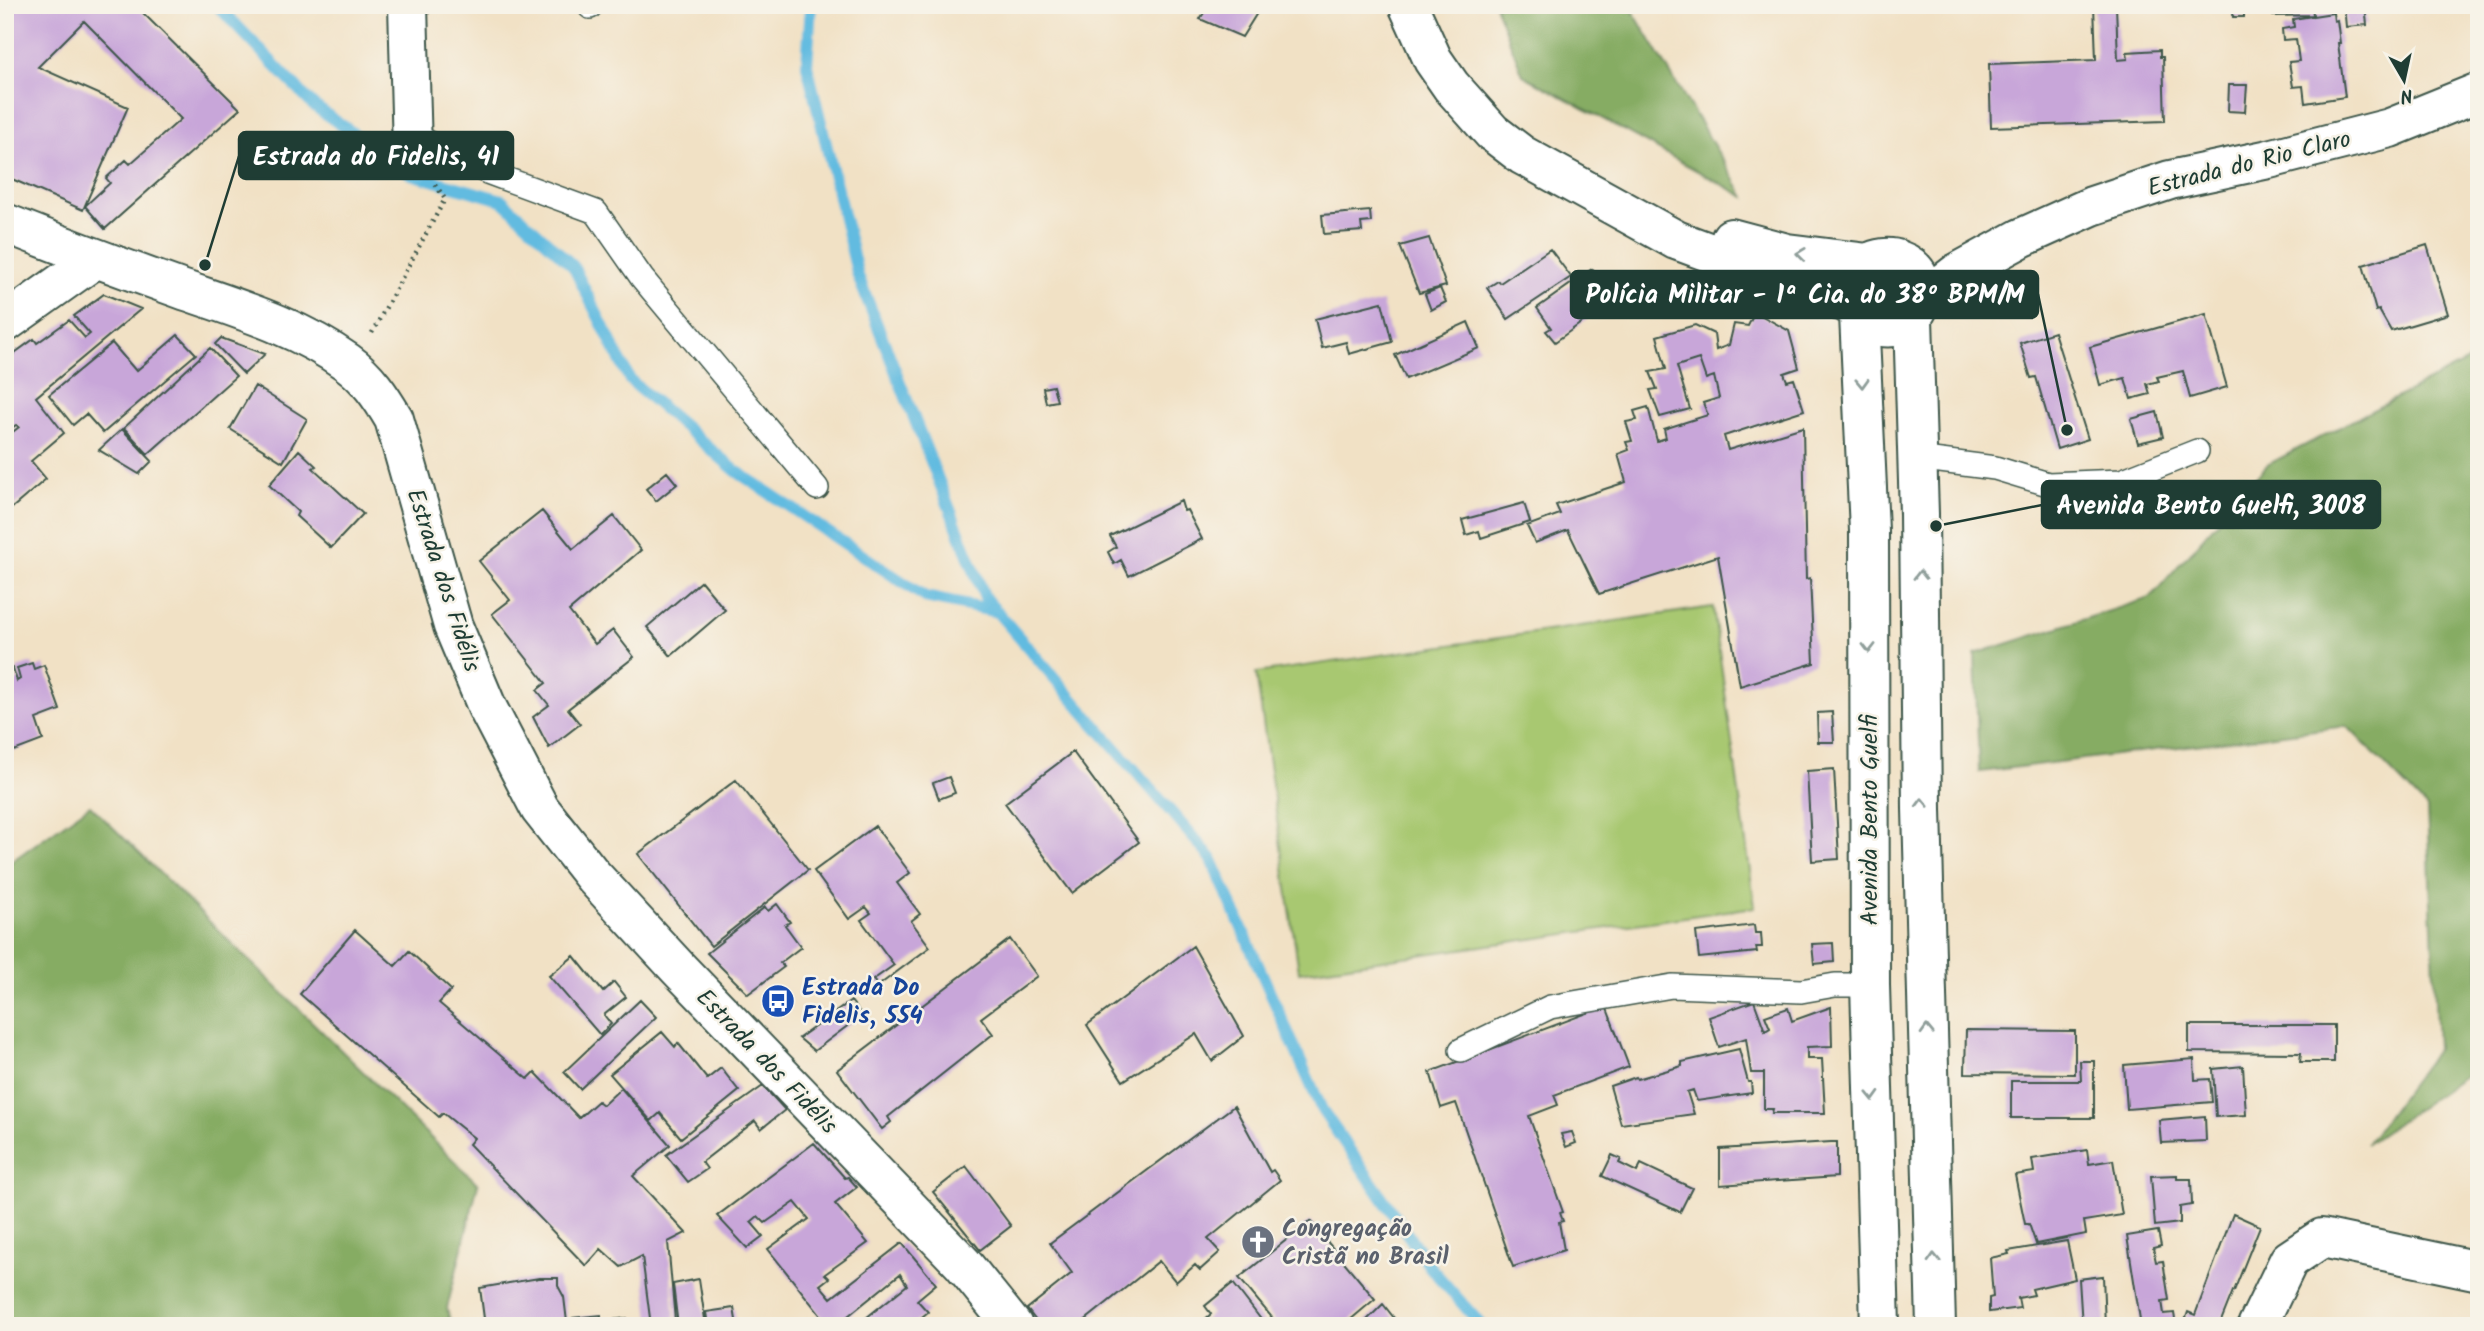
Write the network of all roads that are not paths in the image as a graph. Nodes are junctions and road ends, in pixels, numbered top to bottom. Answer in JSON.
{"nodes":[{"id":1,"x":408,"y":5,"type":"edge"},
{"id":2,"x":1408,"y":5,"type":"edge"},
{"id":3,"x":2479,"y":92,"type":"edge"},
{"id":4,"x":412,"y":142,"type":"joint"},
{"id":5,"x":1610,"y":205,"type":"junction"},
{"id":6,"x":5,"y":223,"type":"edge"},
{"id":7,"x":2021,"y":238,"type":"junction"},
{"id":8,"x":95,"y":259,"type":"junction"},
{"id":9,"x":1883,"y":261,"type":"junction"},
{"id":10,"x":1917,"y":309,"type":"junction"},
{"id":11,"x":1857,"y":311,"type":"junction"},
{"id":12,"x":5,"y":323,"type":"edge"},
{"id":13,"x":2197,"y":452,"type":"dead end"},
{"id":14,"x":1917,"y":458,"type":"junction"},
{"id":15,"x":817,"y":488,"type":"dead end"},
{"id":16,"x":1870,"y":985,"type":"junction"},
{"id":17,"x":1461,"y":1050,"type":"dead end"},
{"id":18,"x":2479,"y":1271,"type":"edge"},
{"id":19,"x":1013,"y":1326,"type":"edge"},
{"id":20,"x":1880,"y":1326,"type":"edge"},
{"id":21,"x":1936,"y":1326,"type":"edge"},
{"id":22,"x":2257,"y":1326,"type":"edge"}],
"edges":[{"from":1,"to":4,"type":"main road"},
{"from":2,"to":5,"type":"main road"},
{"from":3,"to":7,"type":"main road","name":"Estrada do Rio Claro"},
{"from":4,"to":15,"type":"lane"},
{"from":9,"to":5,"type":"main road","name":"Estrada do Rio Claro","one_way":true},
{"from":5,"to":11,"type":"main road"},
{"from":6,"to":8,"type":"main road","name":"Estrada dos Fidélis"},
{"from":7,"to":9,"type":"main road","name":"Estrada do Rio Claro"},
{"from":7,"to":10,"type":"main road","name":"Estrada do Rio Claro"},
{"from":8,"to":12,"type":"main road"},
{"from":8,"to":19,"type":"main road","name":"Estrada dos Fidélis"},
{"from":9,"to":10,"type":"main road"},
{"from":9,"to":11,"type":"main road"},
{"from":10,"to":11,"type":"main road"},
{"from":10,"to":14,"type":"main road"},
{"from":11,"to":16,"type":"main road","name":"Avenida Bento Guelfi","one_way":true},
{"from":13,"to":14,"type":"lane"},
{"from":21,"to":14,"type":"main road","one_way":true},
{"from":16,"to":17,"type":"lane"},
{"from":16,"to":20,"type":"main road","name":"Avenida Bento Guelfi","one_way":true},
{"from":18,"to":22,"type":"main road"}]}
